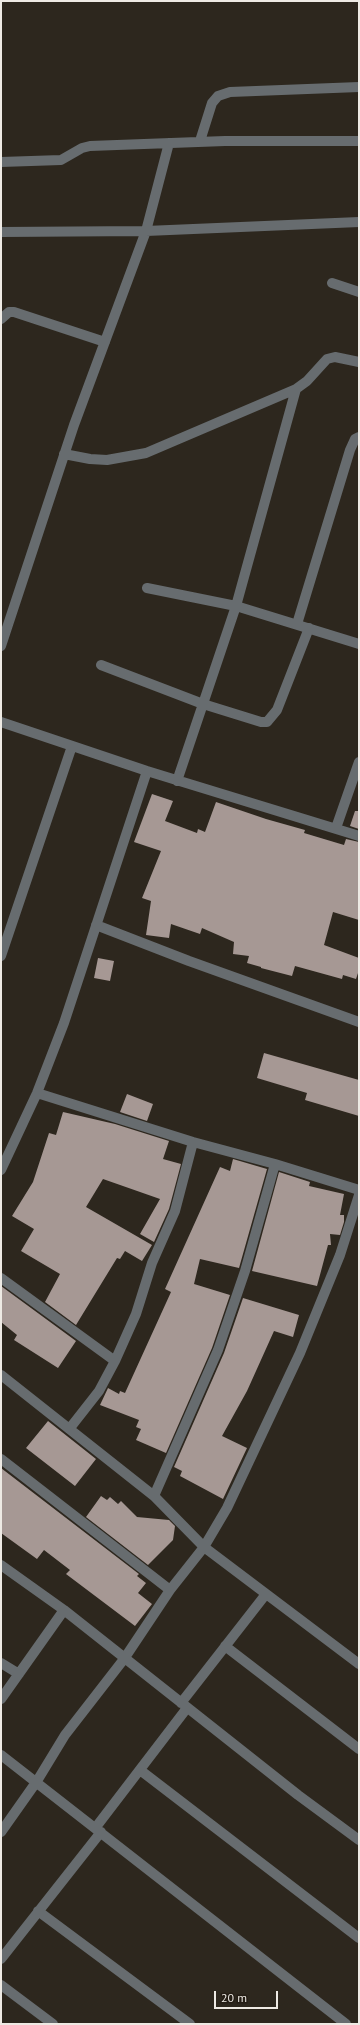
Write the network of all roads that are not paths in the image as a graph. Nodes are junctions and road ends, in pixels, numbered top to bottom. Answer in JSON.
{"nodes":[{"id":1,"x":359,"y":87,"type":"edge"},
{"id":2,"x":200,"y":141,"type":"junction"},
{"id":3,"x":359,"y":141,"type":"edge"},
{"id":4,"x":169,"y":143,"type":"junction"},
{"id":5,"x":1,"y":162,"type":"edge"},
{"id":6,"x":359,"y":222,"type":"edge"},
{"id":7,"x":146,"y":231,"type":"junction"},
{"id":8,"x":1,"y":232,"type":"edge"},
{"id":9,"x":332,"y":283,"type":"dead end"},
{"id":10,"x":359,"y":292,"type":"edge"},
{"id":11,"x":1,"y":319,"type":"edge"},
{"id":12,"x":105,"y":342,"type":"junction"},
{"id":13,"x":359,"y":362,"type":"edge"},
{"id":14,"x":296,"y":389,"type":"junction"},
{"id":15,"x":359,"y":437,"type":"edge"},
{"id":16,"x":64,"y":454,"type":"junction"},
{"id":17,"x":147,"y":588,"type":"dead end"},
{"id":18,"x":236,"y":606,"type":"junction"},
{"id":19,"x":297,"y":624,"type":"junction"},
{"id":20,"x":309,"y":628,"type":"junction"},
{"id":21,"x":359,"y":644,"type":"edge"},
{"id":22,"x":1,"y":646,"type":"edge"},
{"id":23,"x":101,"y":665,"type":"dead end"},
{"id":24,"x":204,"y":704,"type":"junction"},
{"id":25,"x":1,"y":722,"type":"edge"},
{"id":26,"x":72,"y":746,"type":"junction"},
{"id":27,"x":359,"y":762,"type":"edge"},
{"id":28,"x":147,"y":771,"type":"junction"},
{"id":29,"x":178,"y":781,"type":"junction"},
{"id":30,"x":336,"y":828,"type":"junction"},
{"id":31,"x":359,"y":836,"type":"edge"},
{"id":32,"x":96,"y":925,"type":"junction"},
{"id":33,"x":1,"y":956,"type":"edge"},
{"id":34,"x":359,"y":1022,"type":"edge"},
{"id":35,"x":37,"y":1093,"type":"junction"},
{"id":36,"x":192,"y":1142,"type":"junction"},
{"id":37,"x":275,"y":1164,"type":"junction"},
{"id":38,"x":1,"y":1170,"type":"edge"},
{"id":39,"x":359,"y":1190,"type":"edge"},
{"id":40,"x":359,"y":1195,"type":"edge"},
{"id":41,"x":1,"y":1278,"type":"edge"},
{"id":42,"x":115,"y":1361,"type":"junction"},
{"id":43,"x":1,"y":1375,"type":"edge"},
{"id":44,"x":70,"y":1428,"type":"junction"},
{"id":45,"x":1,"y":1459,"type":"edge"},
{"id":46,"x":154,"y":1496,"type":"junction"},
{"id":47,"x":204,"y":1546,"type":"junction"},
{"id":48,"x":1,"y":1565,"type":"edge"},
{"id":49,"x":170,"y":1590,"type":"junction"},
{"id":50,"x":266,"y":1594,"type":"junction"},
{"id":51,"x":64,"y":1610,"type":"junction"},
{"id":52,"x":225,"y":1646,"type":"junction"},
{"id":53,"x":124,"y":1659,"type":"junction"},
{"id":54,"x":1,"y":1663,"type":"edge"},
{"id":55,"x":359,"y":1664,"type":"edge"},
{"id":56,"x":19,"y":1674,"type":"junction"},
{"id":57,"x":1,"y":1699,"type":"edge"},
{"id":58,"x":184,"y":1706,"type":"junction"},
{"id":59,"x":359,"y":1749,"type":"edge"},
{"id":60,"x":1,"y":1755,"type":"edge"},
{"id":61,"x":140,"y":1770,"type":"junction"},
{"id":62,"x":36,"y":1781,"type":"junction"},
{"id":63,"x":98,"y":1830,"type":"junction"},
{"id":64,"x":1,"y":1832,"type":"edge"},
{"id":65,"x":359,"y":1840,"type":"edge"},
{"id":66,"x":38,"y":1911,"type":"junction"},
{"id":67,"x":359,"y":1938,"type":"edge"},
{"id":68,"x":1,"y":1959,"type":"edge"},
{"id":69,"x":1,"y":1985,"type":"edge"},
{"id":70,"x":53,"y":2024,"type":"edge"},
{"id":71,"x":190,"y":2024,"type":"edge"},
{"id":72,"x":346,"y":2024,"type":"edge"}],
"edges":[{"from":1,"to":2,"type":"street"},
{"from":2,"to":3,"type":"street"},
{"from":2,"to":4,"type":"street"},
{"from":4,"to":5,"type":"street"},
{"from":4,"to":7,"type":"street"},
{"from":6,"to":7,"type":"street"},
{"from":7,"to":8,"type":"street"},
{"from":7,"to":12,"type":"street"},
{"from":9,"to":10,"type":"street"},
{"from":11,"to":12,"type":"street"},
{"from":12,"to":16,"type":"street"},
{"from":13,"to":14,"type":"street"},
{"from":14,"to":16,"type":"street"},
{"from":14,"to":18,"type":"street"},
{"from":15,"to":19,"type":"street"},
{"from":16,"to":22,"type":"street"},
{"from":17,"to":18,"type":"street"},
{"from":18,"to":19,"type":"street"},
{"from":18,"to":24,"type":"street"},
{"from":19,"to":20,"type":"street"},
{"from":20,"to":21,"type":"street"},
{"from":20,"to":24,"type":"street"},
{"from":23,"to":24,"type":"street"},
{"from":24,"to":29,"type":"street"},
{"from":25,"to":26,"type":"street"},
{"from":26,"to":28,"type":"street"},
{"from":26,"to":33,"type":"street"},
{"from":27,"to":30,"type":"street"},
{"from":28,"to":29,"type":"street"},
{"from":28,"to":32,"type":"street"},
{"from":29,"to":30,"type":"street"},
{"from":30,"to":31,"type":"street"},
{"from":32,"to":34,"type":"street"},
{"from":32,"to":35,"type":"street"},
{"from":35,"to":36,"type":"street"},
{"from":35,"to":38,"type":"street"},
{"from":36,"to":37,"type":"street"},
{"from":36,"to":42,"type":"street"},
{"from":37,"to":39,"type":"street"},
{"from":37,"to":46,"type":"street"},
{"from":40,"to":47,"type":"street"},
{"from":41,"to":42,"type":"street"},
{"from":42,"to":44,"type":"street"},
{"from":43,"to":44,"type":"street"},
{"from":44,"to":46,"type":"street"},
{"from":45,"to":49,"type":"street"},
{"from":46,"to":47,"type":"street"},
{"from":47,"to":49,"type":"street"},
{"from":47,"to":50,"type":"street"},
{"from":48,"to":51,"type":"street"},
{"from":49,"to":53,"type":"street"},
{"from":50,"to":52,"type":"street"},
{"from":50,"to":55,"type":"street"},
{"from":51,"to":53,"type":"street"},
{"from":51,"to":56,"type":"street"},
{"from":52,"to":58,"type":"street"},
{"from":52,"to":59,"type":"street"},
{"from":53,"to":58,"type":"street"},
{"from":53,"to":62,"type":"street"},
{"from":54,"to":56,"type":"street"},
{"from":56,"to":57,"type":"street"},
{"from":58,"to":61,"type":"street"},
{"from":58,"to":65,"type":"street"},
{"from":60,"to":62,"type":"street"},
{"from":61,"to":63,"type":"street"},
{"from":61,"to":67,"type":"street"},
{"from":62,"to":63,"type":"street"},
{"from":62,"to":64,"type":"street"},
{"from":63,"to":66,"type":"street"},
{"from":63,"to":72,"type":"street"},
{"from":66,"to":68,"type":"street"},
{"from":66,"to":71,"type":"street"},
{"from":69,"to":70,"type":"street"}]}
